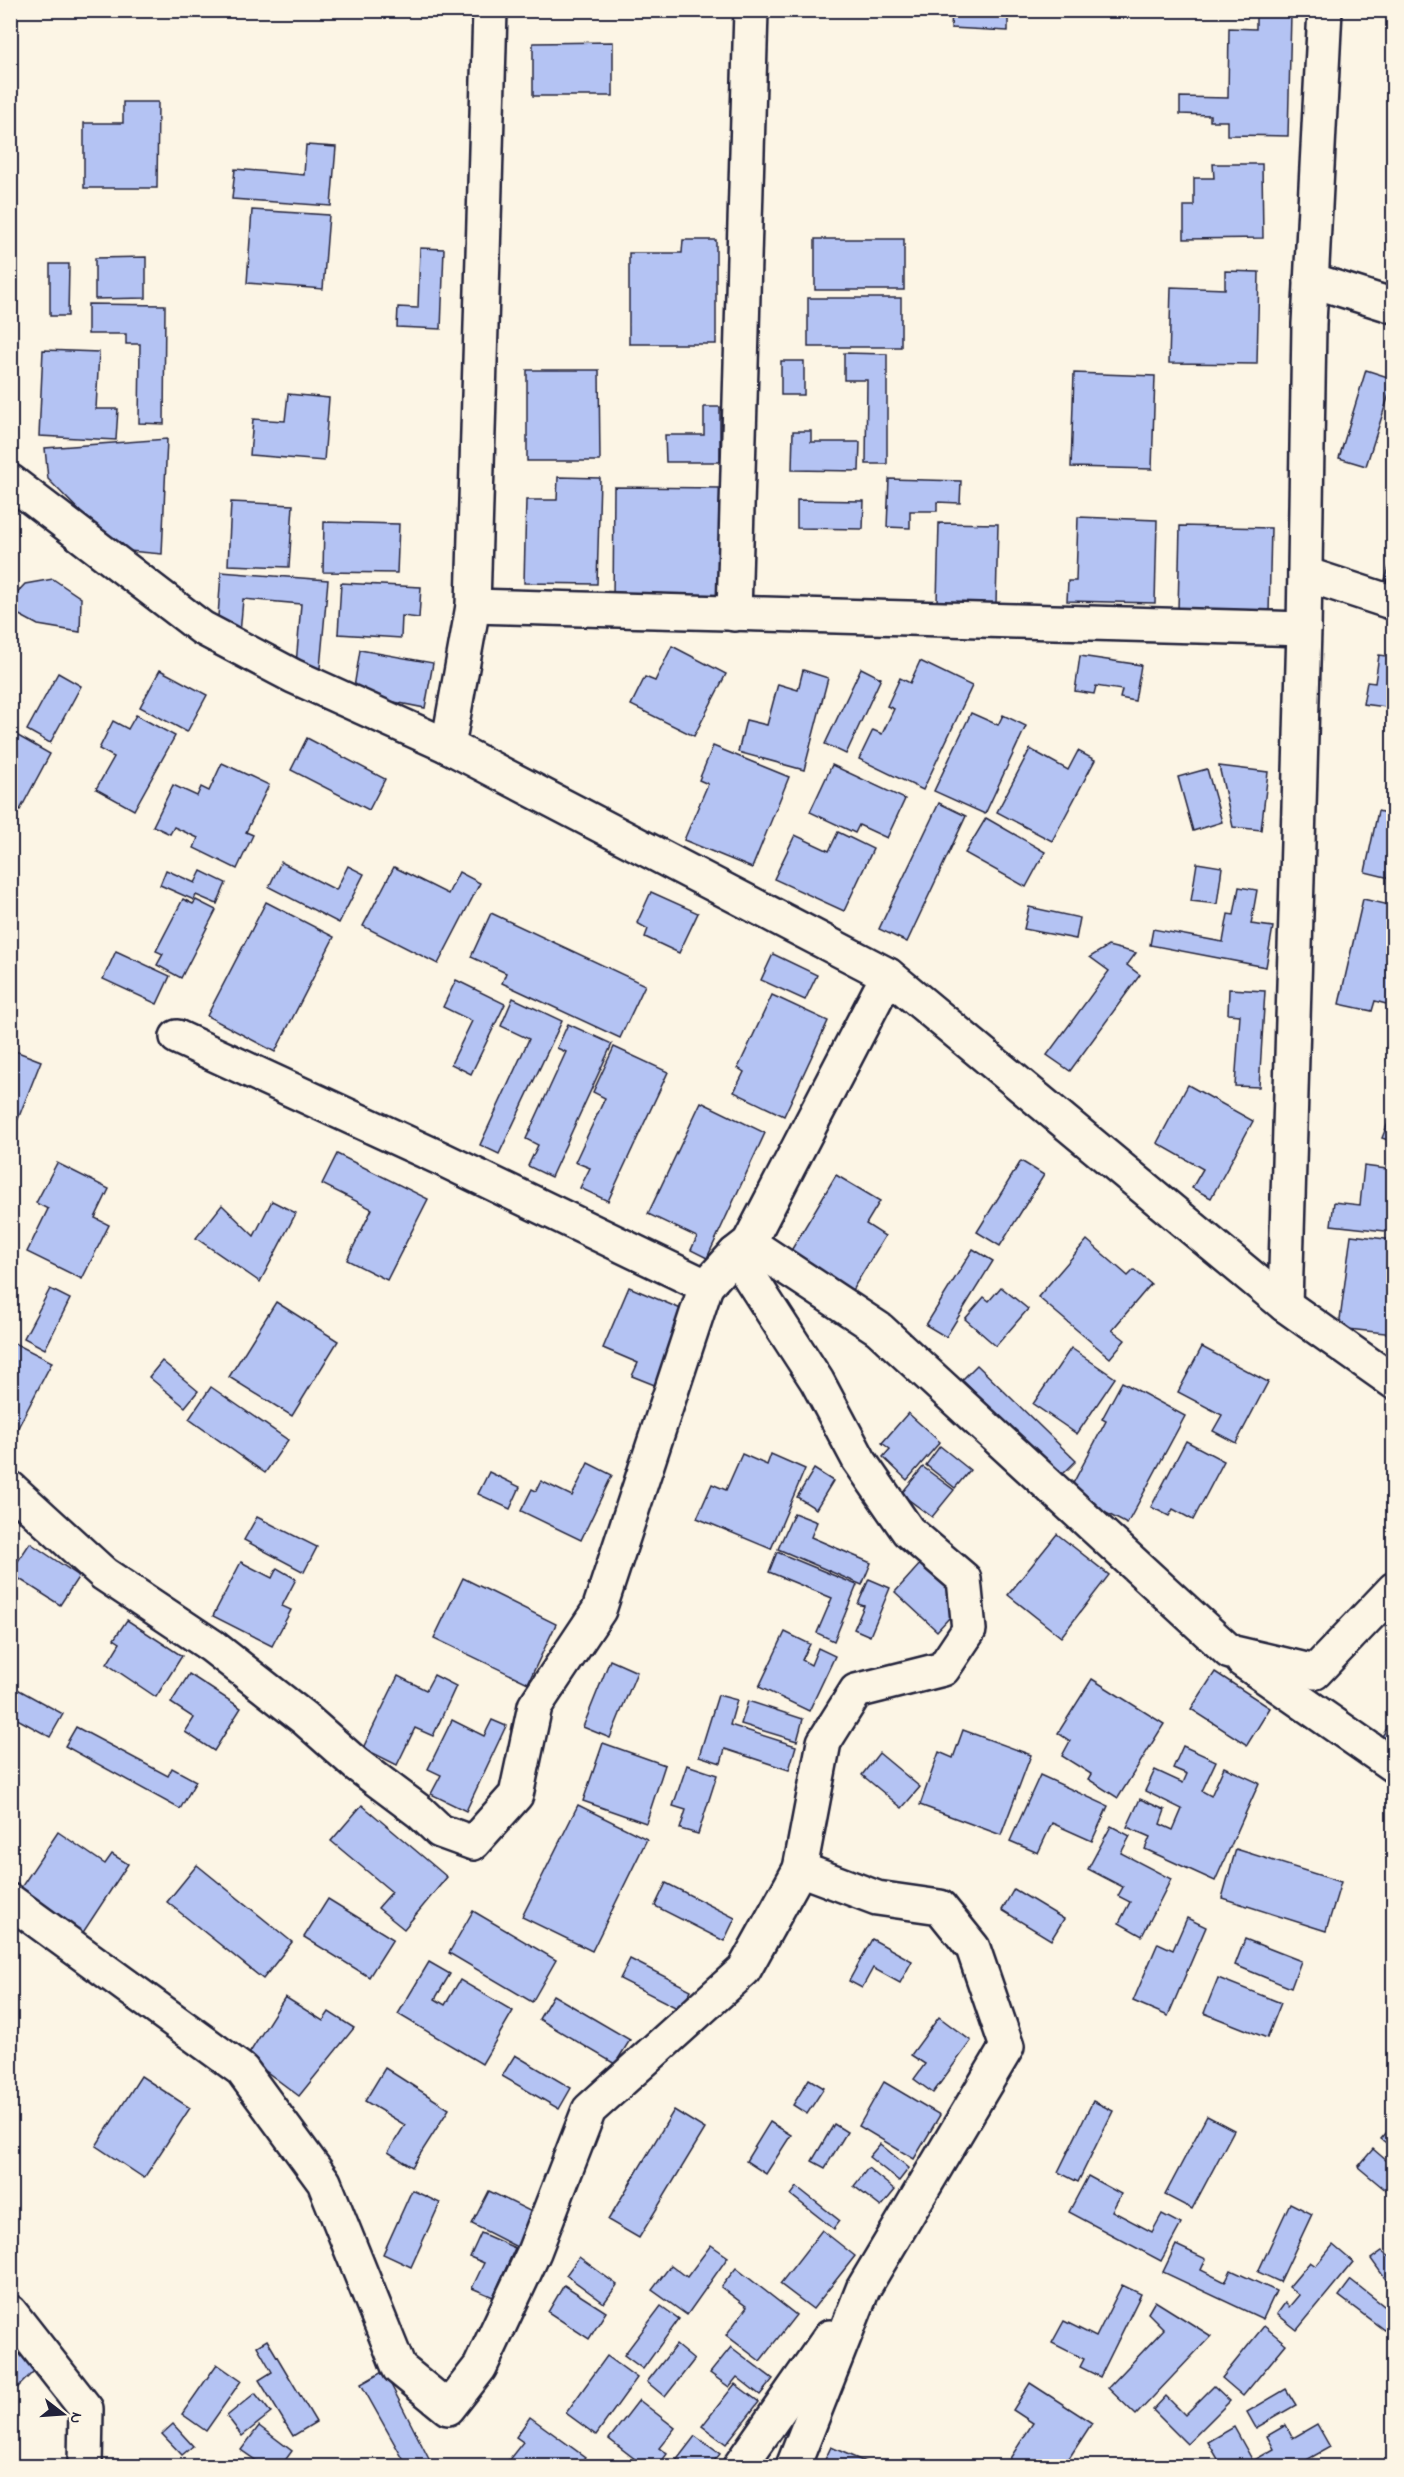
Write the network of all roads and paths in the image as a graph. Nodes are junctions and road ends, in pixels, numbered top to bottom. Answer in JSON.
{"nodes":[{"id":1,"x":489,"y":10,"type":"edge"},
{"id":2,"x":751,"y":10,"type":"edge"},
{"id":3,"x":1325,"y":10,"type":"edge"},
{"id":4,"x":1311,"y":280,"type":"junction"},
{"id":5,"x":1394,"y":306,"type":"edge"},
{"id":6,"x":10,"y":481,"type":"edge"},
{"id":7,"x":1305,"y":574,"type":"junction"},
{"id":8,"x":1394,"y":603,"type":"edge"},
{"id":9,"x":473,"y":606,"type":"junction"},
{"id":10,"x":734,"y":614,"type":"junction"},
{"id":11,"x":1304,"y":629,"type":"junction"},
{"id":12,"x":448,"y":746,"type":"junction"},
{"id":13,"x":888,"y":975,"type":"junction"},
{"id":14,"x":177,"y":1037,"type":"dead end"},
{"id":15,"x":742,"y":1249,"type":"junction"},
{"id":16,"x":706,"y":1286,"type":"junction"},
{"id":17,"x":1285,"y":1305,"type":"junction"},
{"id":18,"x":1394,"y":1383,"type":"edge"},
{"id":19,"x":10,"y":1488,"type":"edge"},
{"id":20,"x":1394,"y":1589,"type":"edge"},
{"id":21,"x":1230,"y":1652,"type":"junction"},
{"id":22,"x":1394,"y":1766,"type":"edge"},
{"id":23,"x":800,"y":1869,"type":"junction"},
{"id":24,"x":10,"y":1901,"type":"edge"},
{"id":25,"x":863,"y":2289,"type":"junction"},
{"id":26,"x":10,"y":2312,"type":"edge"},
{"id":27,"x":85,"y":2466,"type":"edge"},
{"id":28,"x":741,"y":2466,"type":"edge"},
{"id":29,"x":793,"y":2466,"type":"edge"}],
"edges":[{"from":1,"to":9,"type":"street"},
{"from":2,"to":10,"type":"street"},
{"from":3,"to":4,"type":"street"},
{"from":4,"to":5,"type":"street"},
{"from":4,"to":7,"type":"street"},
{"from":6,"to":12,"type":"street"},
{"from":7,"to":8,"type":"street"},
{"from":7,"to":11,"type":"street"},
{"from":9,"to":10,"type":"street"},
{"from":9,"to":12,"type":"street"},
{"from":10,"to":11,"type":"street"},
{"from":11,"to":17,"type":"street"},
{"from":12,"to":13,"type":"street"},
{"from":13,"to":15,"type":"street"},
{"from":13,"to":17,"type":"street"},
{"from":14,"to":16,"type":"street"},
{"from":15,"to":16,"type":"street"},
{"from":15,"to":21,"type":"street"},
{"from":15,"to":23,"type":"street"},
{"from":16,"to":19,"type":"street"},
{"from":17,"to":18,"type":"street"},
{"from":20,"to":21,"type":"street"},
{"from":21,"to":22,"type":"street"},
{"from":23,"to":24,"type":"street"},
{"from":23,"to":25,"type":"street"},
{"from":25,"to":28,"type":"street"},
{"from":25,"to":29,"type":"street"},
{"from":26,"to":27,"type":"street"}]}
